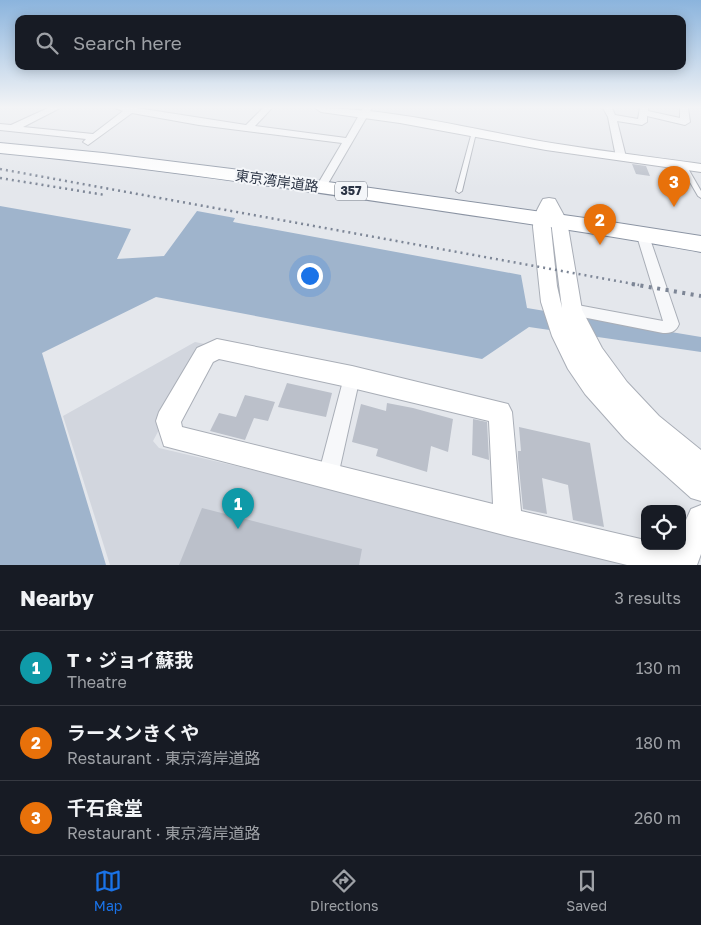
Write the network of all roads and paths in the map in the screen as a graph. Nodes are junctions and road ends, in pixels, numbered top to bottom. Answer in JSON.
{"nodes":[{"id":1,"x":31,"y":134,"type":"edge"},
{"id":2,"x":99,"y":134,"type":"edge"},
{"id":3,"x":297,"y":134,"type":"edge"},
{"id":4,"x":353,"y":134,"type":"edge"},
{"id":5,"x":474,"y":134,"type":"edge"},
{"id":6,"x":476,"y":134,"type":"edge"},
{"id":7,"x":615,"y":134,"type":"edge"},
{"id":8,"x":90,"y":140,"type":"junction"},
{"id":9,"x":349,"y":141,"type":"junction"},
{"id":10,"x":0,"y":142,"type":"edge"},
{"id":11,"x":0,"y":148,"type":"edge"},
{"id":12,"x":620,"y":157,"type":"junction"},
{"id":13,"x":683,"y":165,"type":"junction"},
{"id":14,"x":701,"y":168,"type":"edge"},
{"id":15,"x":276,"y":180,"type":"junction"},
{"id":16,"x":325,"y":180,"type":"junction"},
{"id":17,"x":459,"y":191,"type":"junction"},
{"id":18,"x":701,"y":196,"type":"edge"},
{"id":19,"x":550,"y":214,"type":"junction"},
{"id":20,"x":701,"y":227,"type":"edge"},
{"id":21,"x":642,"y":233,"type":"junction"},
{"id":22,"x":701,"y":244,"type":"edge"},
{"id":23,"x":562,"y":309,"type":"junction"},
{"id":24,"x":352,"y":377,"type":"junction"},
{"id":25,"x":701,"y":466,"type":"edge"},
{"id":26,"x":328,"y":476,"type":"junction"},
{"id":27,"x":701,"y":488,"type":"edge"},
{"id":28,"x":701,"y":519,"type":"edge"},
{"id":29,"x":508,"y":522,"type":"junction"}],
"edges":[{"from":1,"to":8,"type":"highway","name":"東京湾岸道路","number":"357"},
{"from":2,"to":8,"type":"street"},
{"from":3,"to":9,"type":"street"},
{"from":4,"to":9,"type":"street"},
{"from":5,"to":17,"type":"lane"},
{"from":6,"to":12,"type":"street"},
{"from":7,"to":12,"type":"street"},
{"from":8,"to":16,"type":"highway","name":"東京湾岸道路","number":"357"},
{"from":9,"to":16,"type":"street"},
{"from":10,"to":15,"type":"highway"},
{"from":11,"to":15,"type":"highway","name":"東京湾岸道路","number":"357"},
{"from":12,"to":13,"type":"street"},
{"from":13,"to":14,"type":"street"},
{"from":13,"to":18,"type":"lane"},
{"from":15,"to":16,"type":"highway","name":"東京湾岸道路","number":"357"},
{"from":16,"to":17,"type":"highway","name":"東京湾岸道路","number":"357"},
{"from":16,"to":19,"type":"highway","name":"東京湾岸道路","number":"357"},
{"from":17,"to":19,"type":"highway","name":"東京湾岸道路","number":"357"},
{"from":19,"to":20,"type":"highway","name":"東京湾岸道路","number":"357"},
{"from":19,"to":21,"type":"highway","name":"東京湾岸道路","number":"357"},
{"from":19,"to":23,"type":"street"},
{"from":21,"to":22,"type":"highway","name":"東京湾岸道路","number":"357"},
{"from":21,"to":23,"type":"street"},
{"from":23,"to":25,"type":"street"},
{"from":23,"to":27,"type":"street"},
{"from":24,"to":26,"type":"street"},
{"from":24,"to":26,"type":"street"},
{"from":24,"to":29,"type":"street"},
{"from":26,"to":29,"type":"street"},
{"from":28,"to":29,"type":"street"}]}
